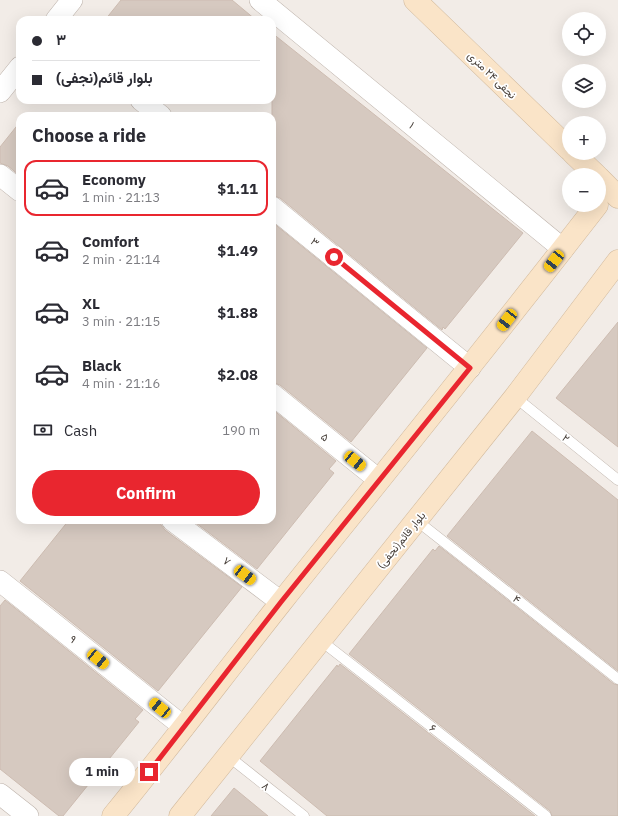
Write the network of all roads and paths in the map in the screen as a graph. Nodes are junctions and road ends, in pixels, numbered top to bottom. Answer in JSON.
{"nodes":[{"id":1,"x":72,"y":0,"type":"edge"},
{"id":2,"x":260,"y":0,"type":"edge"},
{"id":3,"x":415,"y":0,"type":"edge"},
{"id":4,"x":59,"y":16,"type":"edge"},
{"id":5,"x":16,"y":72,"type":"edge"},
{"id":6,"x":0,"y":92,"type":"edge"},
{"id":7,"x":146,"y":104,"type":"edge"},
{"id":8,"x":155,"y":112,"type":"edge"},
{"id":9,"x":562,"y":142,"type":"edge"},
{"id":10,"x":579,"y":160,"type":"edge"},
{"id":11,"x":585,"y":168,"type":"edge"},
{"id":12,"x":0,"y":175,"type":"edge"},
{"id":13,"x":16,"y":188,"type":"edge"},
{"id":14,"x":276,"y":210,"type":"edge"},
{"id":15,"x":589,"y":212,"type":"edge"},
{"id":16,"x":563,"y":249,"type":"junction"},
{"id":17,"x":618,"y":261,"type":"edge"},
{"id":18,"x":470,"y":368,"type":"junction"},
{"id":19,"x":276,"y":397,"type":"edge"},
{"id":20,"x":515,"y":397,"type":"junction"},
{"id":21,"x":379,"y":480,"type":"junction"},
{"id":22,"x":618,"y":480,"type":"edge"},
{"id":23,"x":416,"y":520,"type":"junction"},
{"id":24,"x":177,"y":524,"type":"edge"},
{"id":25,"x":0,"y":581,"type":"edge"},
{"id":26,"x":281,"y":602,"type":"junction"},
{"id":27,"x":320,"y":640,"type":"junction"},
{"id":28,"x":618,"y":679,"type":"edge"},
{"id":29,"x":184,"y":727,"type":"junction"},
{"id":30,"x":228,"y":756,"type":"junction"},
{"id":31,"x":0,"y":794,"type":"edge"},
{"id":32,"x":28,"y":816,"type":"edge"},
{"id":33,"x":114,"y":816,"type":"edge"},
{"id":34,"x":180,"y":816,"type":"edge"},
{"id":35,"x":304,"y":816,"type":"edge"},
{"id":36,"x":546,"y":816,"type":"edge"}],
"edges":[{"from":1,"to":4,"type":"street"},
{"from":2,"to":16,"type":"street","name":"۱"},
{"from":3,"to":9,"type":"street","name":"نجفی ۲۴ متری"},
{"from":5,"to":6,"type":"street"},
{"from":7,"to":8,"type":"street"},
{"from":10,"to":11,"type":"street"},
{"from":12,"to":13,"type":"street"},
{"from":14,"to":18,"type":"street","name":"۳"},
{"from":15,"to":16,"type":"street"},
{"from":16,"to":18,"type":"street"},
{"from":17,"to":20,"type":"street","name":"بلوار قائم(نجفی)"},
{"from":18,"to":21,"type":"street"},
{"from":19,"to":21,"type":"street","name":"۵"},
{"from":20,"to":22,"type":"lane","name":"۲"},
{"from":20,"to":23,"type":"street","name":"بلوار قائم(نجفی)"},
{"from":21,"to":26,"type":"street"},
{"from":23,"to":27,"type":"street","name":"بلوار قائم(نجفی)"},
{"from":23,"to":28,"type":"lane","name":"۴"},
{"from":24,"to":26,"type":"street","name":"۷"},
{"from":25,"to":29,"type":"street","name":"۹"},
{"from":26,"to":29,"type":"street"},
{"from":27,"to":30,"type":"street","name":"بلوار قائم(نجفی)"},
{"from":27,"to":36,"type":"lane","name":"۶"},
{"from":29,"to":33,"type":"street"},
{"from":30,"to":34,"type":"street","name":"بلوار قائم(نجفی)"},
{"from":30,"to":35,"type":"lane","name":"۸"},
{"from":31,"to":32,"type":"street"}]}
